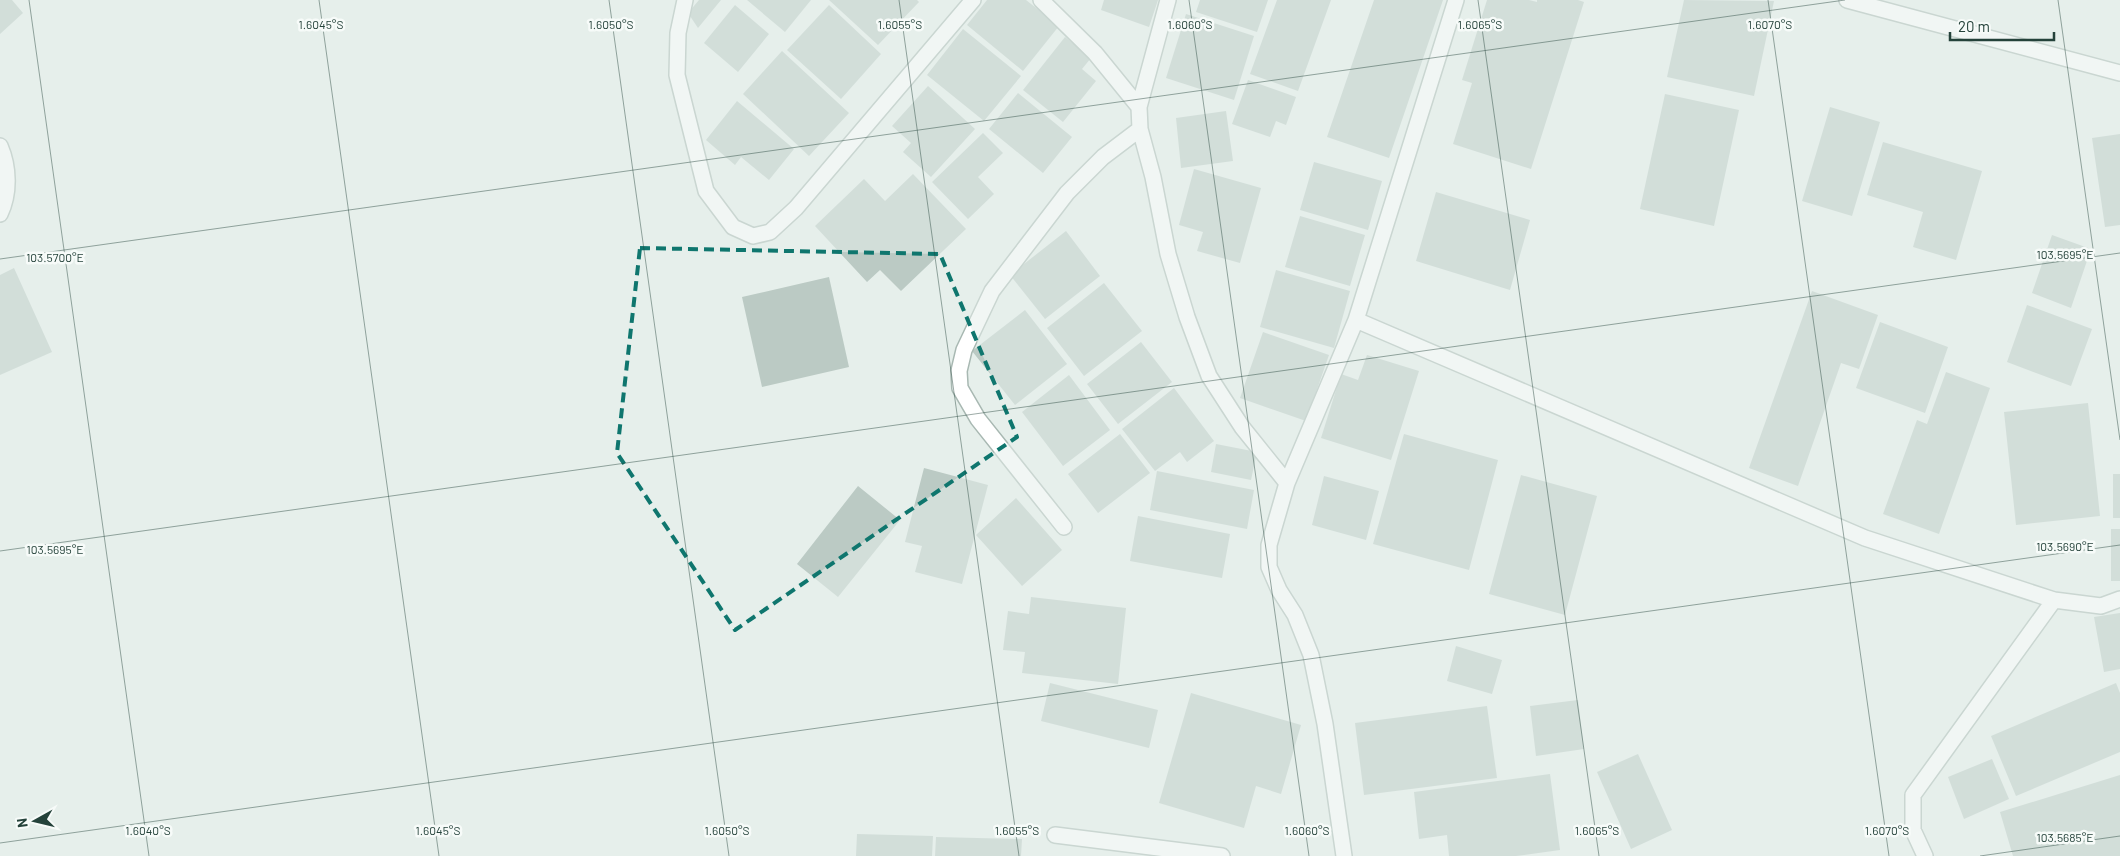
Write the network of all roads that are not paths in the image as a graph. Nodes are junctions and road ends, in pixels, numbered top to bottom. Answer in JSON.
{"nodes":[{"id":1,"x":685,"y":0,"type":"edge"},
{"id":2,"x":973,"y":0,"type":"edge"},
{"id":3,"x":1041,"y":0,"type":"edge"},
{"id":4,"x":1168,"y":0,"type":"edge"},
{"id":5,"x":1456,"y":0,"type":"edge"},
{"id":6,"x":1847,"y":0,"type":"edge"},
{"id":7,"x":2120,"y":72,"type":"edge"},
{"id":8,"x":1139,"y":107,"type":"junction"},
{"id":9,"x":1140,"y":129,"type":"junction"},
{"id":10,"x":0,"y":146,"type":"edge"},
{"id":11,"x":0,"y":214,"type":"edge"},
{"id":12,"x":1356,"y":320,"type":"junction"},
{"id":13,"x":1287,"y":483,"type":"junction"},
{"id":14,"x":1064,"y":527,"type":"dead end"},
{"id":15,"x":2120,"y":599,"type":"edge"},
{"id":16,"x":2054,"y":600,"type":"junction"},
{"id":17,"x":1055,"y":835,"type":"dead end"},
{"id":18,"x":1222,"y":856,"type":"edge"},
{"id":19,"x":1344,"y":856,"type":"edge"},
{"id":20,"x":1925,"y":856,"type":"edge"}],
"edges":[{"from":1,"to":2,"type":"street"},
{"from":3,"to":8,"type":"street"},
{"from":4,"to":8,"type":"street"},
{"from":5,"to":12,"type":"street"},
{"from":6,"to":7,"type":"street"},
{"from":8,"to":9,"type":"street"},
{"from":9,"to":13,"type":"street"},
{"from":9,"to":14,"type":"street"},
{"from":10,"to":11,"type":"street"},
{"from":12,"to":13,"type":"street"},
{"from":12,"to":16,"type":"street"},
{"from":13,"to":19,"type":"street"},
{"from":15,"to":16,"type":"street"},
{"from":16,"to":20,"type":"street"},
{"from":17,"to":18,"type":"street"}]}
